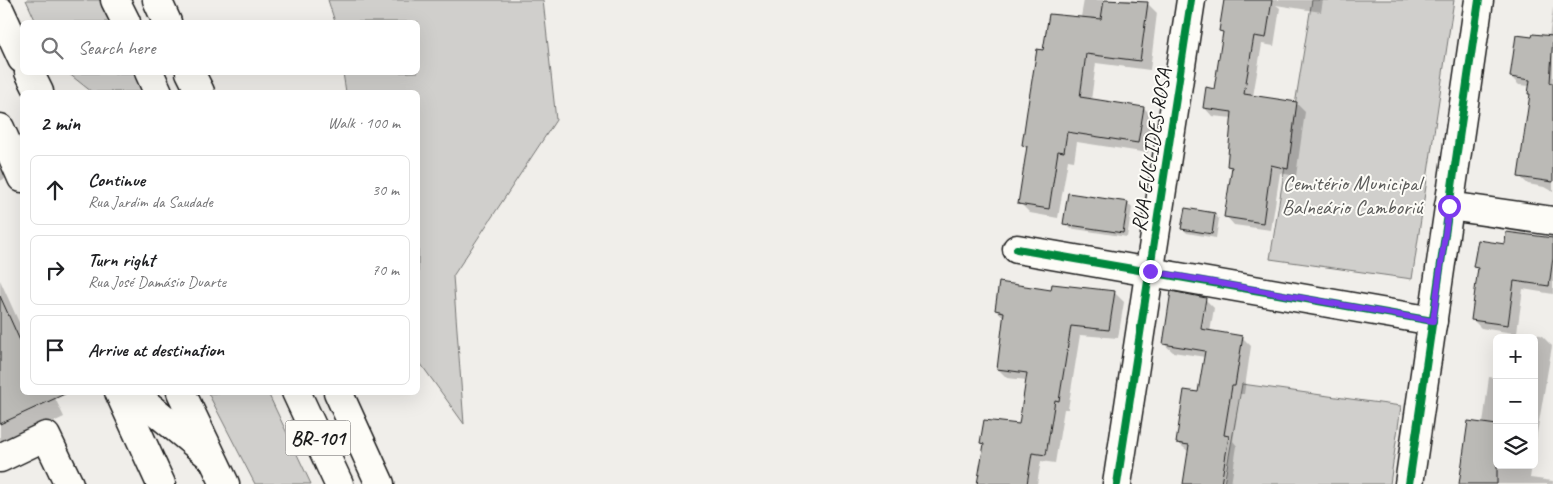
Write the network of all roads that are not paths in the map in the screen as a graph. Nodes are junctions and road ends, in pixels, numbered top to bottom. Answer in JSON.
{"nodes":[{"id":1,"x":115,"y":0,"type":"edge"},
{"id":2,"x":157,"y":0,"type":"edge"},
{"id":3,"x":1191,"y":0,"type":"edge"},
{"id":4,"x":1479,"y":0,"type":"edge"},
{"id":5,"x":0,"y":11,"type":"edge"},
{"id":6,"x":125,"y":20,"type":"edge"},
{"id":7,"x":166,"y":20,"type":"edge"},
{"id":8,"x":20,"y":55,"type":"edge"},
{"id":9,"x":30,"y":75,"type":"edge"},
{"id":10,"x":150,"y":75,"type":"edge"},
{"id":11,"x":192,"y":75,"type":"edge"},
{"id":12,"x":37,"y":90,"type":"edge"},
{"id":13,"x":157,"y":90,"type":"edge"},
{"id":14,"x":199,"y":90,"type":"edge"},
{"id":15,"x":0,"y":128,"type":"edge"},
{"id":16,"x":20,"y":173,"type":"edge"},
{"id":17,"x":1449,"y":206,"type":"junction"},
{"id":18,"x":1553,"y":221,"type":"edge"},
{"id":19,"x":1017,"y":248,"type":"dead end"},
{"id":20,"x":1150,"y":271,"type":"junction"},
{"id":21,"x":1433,"y":321,"type":"junction"},
{"id":22,"x":120,"y":395,"type":"edge"},
{"id":23,"x":136,"y":395,"type":"edge"},
{"id":24,"x":182,"y":395,"type":"edge"},
{"id":25,"x":297,"y":395,"type":"edge"},
{"id":26,"x":339,"y":395,"type":"edge"},
{"id":27,"x":0,"y":458,"type":"edge"},
{"id":28,"x":212,"y":458,"type":"junction"},
{"id":29,"x":70,"y":484,"type":"edge"},
{"id":30,"x":161,"y":484,"type":"edge"},
{"id":31,"x":225,"y":484,"type":"edge"},
{"id":32,"x":339,"y":484,"type":"edge"},
{"id":33,"x":380,"y":484,"type":"edge"},
{"id":34,"x":1117,"y":484,"type":"edge"},
{"id":35,"x":1409,"y":484,"type":"edge"}],
"edges":[{"from":1,"to":6,"type":"main road"},
{"from":2,"to":7,"type":"main road"},
{"from":3,"to":20,"type":"main road","name":"RUA EUCLIDES ROSA"},
{"from":4,"to":17,"type":"main road"},
{"from":5,"to":8,"type":"main road"},
{"from":9,"to":12,"type":"main road"},
{"from":10,"to":13,"type":"main road"},
{"from":11,"to":14,"type":"main road"},
{"from":15,"to":16,"type":"main road"},
{"from":17,"to":18,"type":"main road"},
{"from":17,"to":21,"type":"main road"},
{"from":19,"to":20,"type":"main road"},
{"from":20,"to":21,"type":"main road"},
{"from":20,"to":34,"type":"main road","name":"RUA EUCLIDES ROSA"},
{"from":21,"to":35,"type":"main road"},
{"from":22,"to":30,"type":"main road"},
{"from":23,"to":28,"type":"main road"},
{"from":24,"to":28,"type":"main road"},
{"from":25,"to":32,"type":"main road","number":"BR-101"},
{"from":26,"to":33,"type":"main road","number":"BR-101"},
{"from":27,"to":29,"type":"main road"},
{"from":28,"to":31,"type":"main road"}]}
